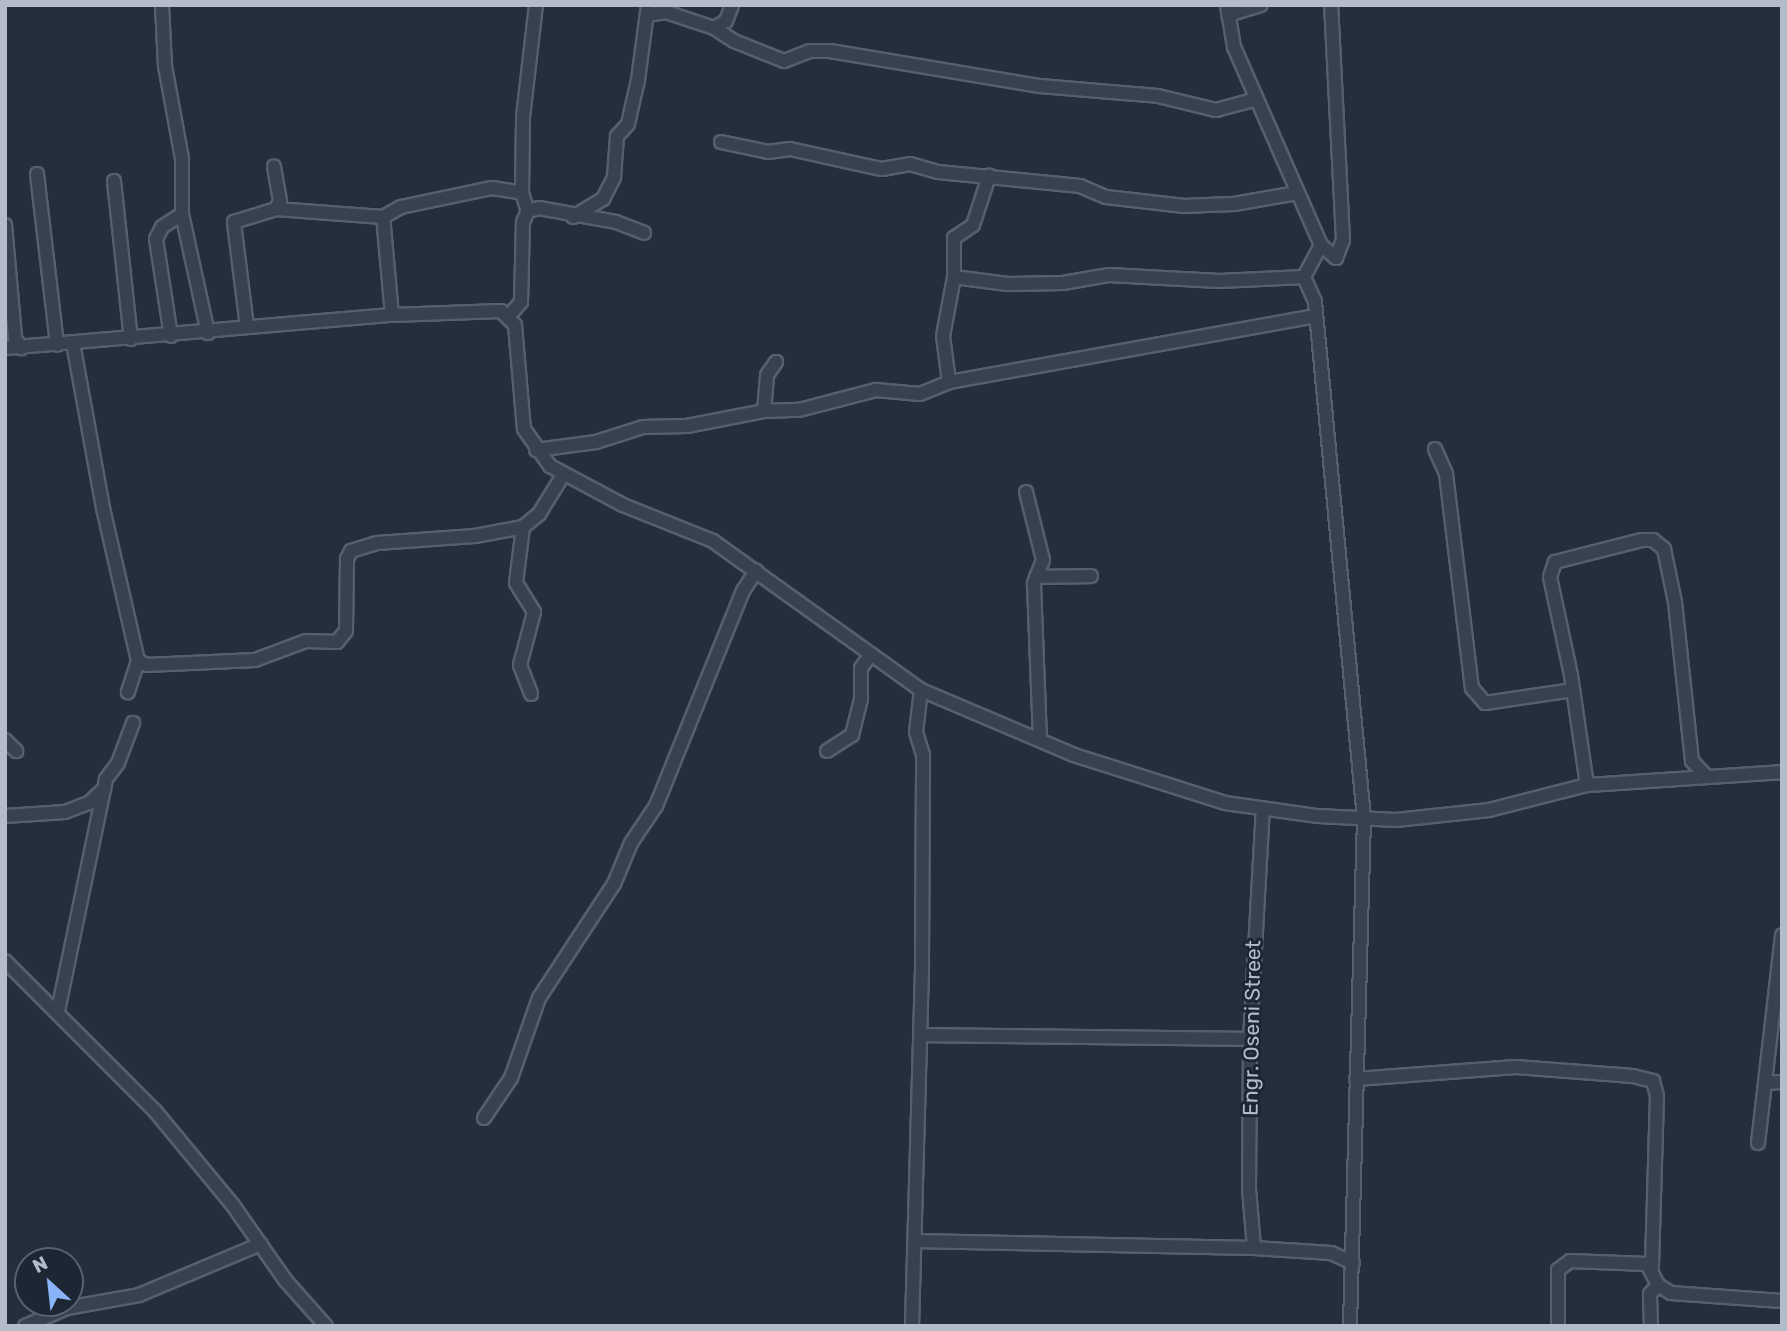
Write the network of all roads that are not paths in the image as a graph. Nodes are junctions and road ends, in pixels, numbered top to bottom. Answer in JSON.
{"nodes":[{"id":1,"x":162,"y":5,"type":"edge"},
{"id":2,"x":536,"y":5,"type":"edge"},
{"id":3,"x":732,"y":5,"type":"edge"},
{"id":4,"x":1260,"y":5,"type":"edge"},
{"id":5,"x":1331,"y":5,"type":"edge"},
{"id":6,"x":647,"y":10,"type":"edge"},
{"id":7,"x":1228,"y":10,"type":"edge"},
{"id":8,"x":718,"y":31,"type":"junction"},
{"id":9,"x":1258,"y":99,"type":"junction"},
{"id":10,"x":721,"y":142,"type":"dead end"},
{"id":11,"x":274,"y":167,"type":"dead end"},
{"id":12,"x":37,"y":174,"type":"dead end"},
{"id":13,"x":989,"y":176,"type":"junction"},
{"id":14,"x":114,"y":181,"type":"dead end"},
{"id":15,"x":1297,"y":192,"type":"junction"},
{"id":16,"x":522,"y":193,"type":"junction"},
{"id":17,"x":276,"y":209,"type":"junction"},
{"id":18,"x":528,"y":211,"type":"junction"},
{"id":19,"x":182,"y":214,"type":"junction"},
{"id":20,"x":573,"y":216,"type":"junction"},
{"id":21,"x":383,"y":217,"type":"junction"},
{"id":22,"x":5,"y":225,"type":"edge"},
{"id":23,"x":644,"y":233,"type":"dead end"},
{"id":24,"x":1321,"y":245,"type":"junction"},
{"id":25,"x":954,"y":277,"type":"junction"},
{"id":26,"x":1304,"y":277,"type":"junction"},
{"id":27,"x":392,"y":315,"type":"junction"},
{"id":28,"x":1314,"y":316,"type":"junction"},
{"id":29,"x":508,"y":317,"type":"junction"},
{"id":30,"x":247,"y":327,"type":"junction"},
{"id":31,"x":208,"y":333,"type":"junction"},
{"id":32,"x":171,"y":336,"type":"junction"},
{"id":33,"x":131,"y":339,"type":"junction"},
{"id":34,"x":73,"y":343,"type":"junction"},
{"id":35,"x":12,"y":345,"type":"edge"},
{"id":36,"x":57,"y":345,"type":"junction"},
{"id":37,"x":776,"y":362,"type":"dead end"},
{"id":38,"x":948,"y":382,"type":"junction"},
{"id":39,"x":764,"y":411,"type":"junction"},
{"id":40,"x":1435,"y":449,"type":"dead end"},
{"id":41,"x":536,"y":450,"type":"junction"},
{"id":42,"x":563,"y":475,"type":"junction"},
{"id":43,"x":1027,"y":492,"type":"dead end"},
{"id":44,"x":523,"y":527,"type":"junction"},
{"id":45,"x":756,"y":571,"type":"junction"},
{"id":46,"x":1091,"y":576,"type":"dead end"},
{"id":47,"x":1036,"y":577,"type":"junction"},
{"id":48,"x":872,"y":654,"type":"junction"},
{"id":49,"x":138,"y":661,"type":"junction"},
{"id":50,"x":921,"y":690,"type":"junction"},
{"id":51,"x":1573,"y":690,"type":"junction"},
{"id":52,"x":128,"y":692,"type":"dead end"},
{"id":53,"x":531,"y":694,"type":"dead end"},
{"id":54,"x":133,"y":723,"type":"dead end"},
{"id":55,"x":1040,"y":739,"type":"junction"},
{"id":56,"x":5,"y":740,"type":"edge"},
{"id":57,"x":16,"y":751,"type":"dead end"},
{"id":58,"x":827,"y":751,"type":"dead end"},
{"id":59,"x":1782,"y":772,"type":"edge"},
{"id":60,"x":1707,"y":777,"type":"junction"},
{"id":61,"x":1587,"y":785,"type":"junction"},
{"id":62,"x":104,"y":789,"type":"junction"},
{"id":63,"x":1263,"y":808,"type":"junction"},
{"id":64,"x":5,"y":816,"type":"edge"},
{"id":65,"x":1364,"y":818,"type":"junction"},
{"id":66,"x":1782,"y":935,"type":"edge"},
{"id":67,"x":5,"y":961,"type":"edge"},
{"id":68,"x":58,"y":1011,"type":"junction"},
{"id":69,"x":921,"y":1035,"type":"junction"},
{"id":70,"x":1250,"y":1039,"type":"junction"},
{"id":71,"x":1356,"y":1079,"type":"junction"},
{"id":72,"x":1782,"y":1082,"type":"edge"},
{"id":73,"x":1765,"y":1083,"type":"junction"},
{"id":74,"x":484,"y":1118,"type":"dead end"},
{"id":75,"x":1758,"y":1143,"type":"dead end"},
{"id":76,"x":915,"y":1241,"type":"junction"},
{"id":77,"x":261,"y":1244,"type":"junction"},
{"id":78,"x":1254,"y":1248,"type":"junction"},
{"id":79,"x":1353,"y":1263,"type":"junction"},
{"id":80,"x":1652,"y":1268,"type":"junction"},
{"id":81,"x":1658,"y":1285,"type":"junction"},
{"id":82,"x":1782,"y":1301,"type":"edge"},
{"id":83,"x":25,"y":1326,"type":"edge"},
{"id":84,"x":326,"y":1326,"type":"edge"},
{"id":85,"x":912,"y":1326,"type":"edge"},
{"id":86,"x":1350,"y":1326,"type":"edge"},
{"id":87,"x":1559,"y":1326,"type":"edge"},
{"id":88,"x":1651,"y":1326,"type":"edge"}],
"edges":[{"from":1,"to":19,"type":"street"},
{"from":2,"to":16,"type":"street"},
{"from":3,"to":8,"type":"street"},
{"from":4,"to":7,"type":"street"},
{"from":5,"to":24,"type":"street"},
{"from":6,"to":8,"type":"street"},
{"from":6,"to":20,"type":"street"},
{"from":7,"to":9,"type":"street"},
{"from":8,"to":9,"type":"street"},
{"from":9,"to":15,"type":"street"},
{"from":10,"to":13,"type":"street"},
{"from":11,"to":17,"type":"street"},
{"from":12,"to":36,"type":"street"},
{"from":13,"to":15,"type":"street"},
{"from":13,"to":25,"type":"street"},
{"from":14,"to":33,"type":"street"},
{"from":15,"to":24,"type":"street"},
{"from":16,"to":18,"type":"street"},
{"from":16,"to":21,"type":"street"},
{"from":17,"to":21,"type":"street"},
{"from":17,"to":30,"type":"street"},
{"from":18,"to":20,"type":"street"},
{"from":18,"to":29,"type":"street"},
{"from":19,"to":31,"type":"street"},
{"from":19,"to":32,"type":"street"},
{"from":20,"to":23,"type":"street"},
{"from":21,"to":27,"type":"street"},
{"from":22,"to":35,"type":"street"},
{"from":24,"to":26,"type":"street"},
{"from":25,"to":26,"type":"street"},
{"from":25,"to":38,"type":"street"},
{"from":26,"to":28,"type":"street"},
{"from":27,"to":29,"type":"street"},
{"from":27,"to":30,"type":"street"},
{"from":28,"to":38,"type":"street"},
{"from":28,"to":65,"type":"street"},
{"from":29,"to":41,"type":"street"},
{"from":30,"to":31,"type":"street"},
{"from":31,"to":32,"type":"street"},
{"from":32,"to":33,"type":"street"},
{"from":33,"to":34,"type":"street"},
{"from":34,"to":36,"type":"street"},
{"from":34,"to":49,"type":"street"},
{"from":35,"to":36,"type":"street"},
{"from":37,"to":39,"type":"street"},
{"from":38,"to":39,"type":"street"},
{"from":39,"to":41,"type":"street"},
{"from":40,"to":51,"type":"street"},
{"from":41,"to":42,"type":"street"},
{"from":42,"to":44,"type":"street"},
{"from":42,"to":45,"type":"street"},
{"from":43,"to":47,"type":"street"},
{"from":44,"to":49,"type":"street"},
{"from":44,"to":53,"type":"street"},
{"from":45,"to":48,"type":"street"},
{"from":45,"to":74,"type":"street"},
{"from":46,"to":47,"type":"street"},
{"from":47,"to":55,"type":"street"},
{"from":48,"to":50,"type":"street"},
{"from":48,"to":58,"type":"street"},
{"from":49,"to":52,"type":"street"},
{"from":50,"to":55,"type":"street"},
{"from":50,"to":69,"type":"street"},
{"from":51,"to":60,"type":"street"},
{"from":51,"to":61,"type":"street"},
{"from":54,"to":62,"type":"street"},
{"from":55,"to":63,"type":"street"},
{"from":56,"to":57,"type":"street"},
{"from":59,"to":60,"type":"street"},
{"from":60,"to":61,"type":"street"},
{"from":61,"to":65,"type":"street"},
{"from":62,"to":64,"type":"street"},
{"from":62,"to":68,"type":"street"},
{"from":63,"to":65,"type":"street"},
{"from":63,"to":70,"type":"street","name":"Engr. Oseni Street"},
{"from":65,"to":71,"type":"street"},
{"from":66,"to":73,"type":"street"},
{"from":67,"to":68,"type":"street"},
{"from":68,"to":77,"type":"street"},
{"from":69,"to":70,"type":"street"},
{"from":69,"to":76,"type":"street"},
{"from":70,"to":78,"type":"street","name":"Engr. Oseni Street"},
{"from":71,"to":79,"type":"street"},
{"from":71,"to":80,"type":"street"},
{"from":72,"to":73,"type":"street"},
{"from":73,"to":75,"type":"street"},
{"from":76,"to":78,"type":"street"},
{"from":76,"to":85,"type":"street"},
{"from":77,"to":83,"type":"street"},
{"from":77,"to":84,"type":"street"},
{"from":78,"to":79,"type":"street"},
{"from":79,"to":86,"type":"street"},
{"from":80,"to":81,"type":"street"},
{"from":80,"to":87,"type":"street"},
{"from":81,"to":82,"type":"street"},
{"from":81,"to":88,"type":"street"}]}
